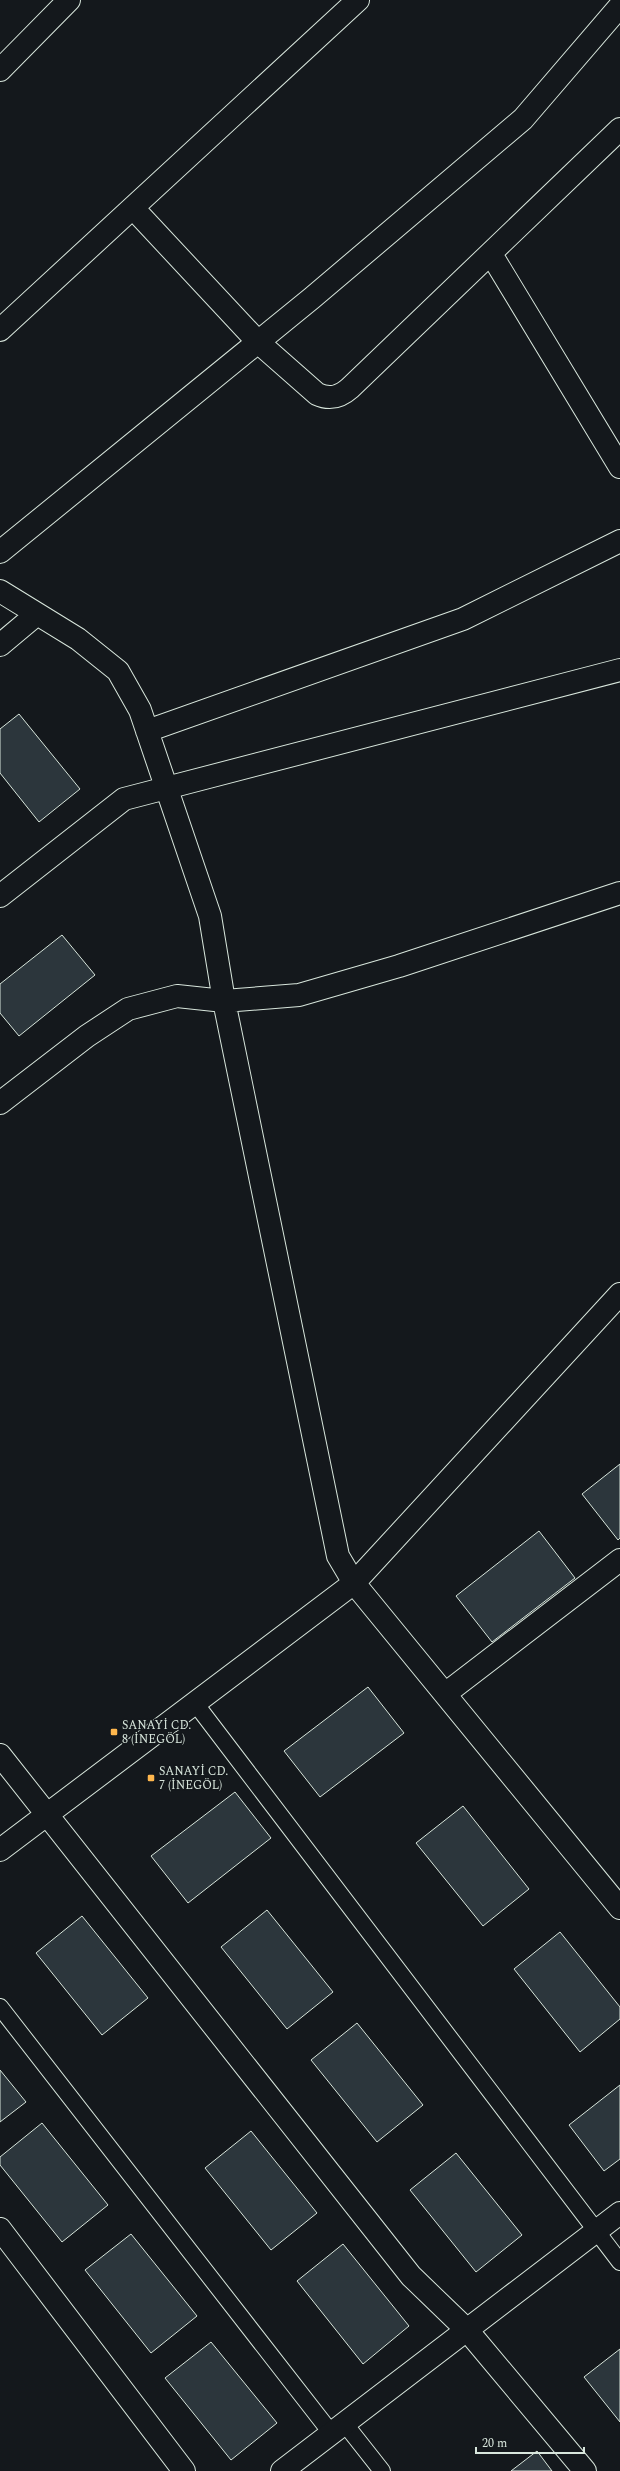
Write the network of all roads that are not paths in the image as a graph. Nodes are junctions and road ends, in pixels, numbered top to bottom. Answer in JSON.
{"nodes":[{"id":1,"x":69,"y":0,"type":"edge"},
{"id":2,"x":358,"y":0,"type":"edge"},
{"id":3,"x":620,"y":6,"type":"edge"},
{"id":4,"x":0,"y":70,"type":"edge"},
{"id":5,"x":618,"y":135,"type":"edge"},
{"id":6,"x":133,"y":208,"type":"junction"},
{"id":7,"x":491,"y":254,"type":"junction"},
{"id":8,"x":0,"y":330,"type":"edge"},
{"id":9,"x":258,"y":342,"type":"junction"},
{"id":10,"x":620,"y":467,"type":"edge"},
{"id":11,"x":620,"y":541,"type":"edge"},
{"id":12,"x":0,"y":552,"type":"edge"},
{"id":13,"x":0,"y":591,"type":"edge"},
{"id":14,"x":37,"y":614,"type":"junction"},
{"id":15,"x":0,"y":646,"type":"edge"},
{"id":16,"x":620,"y":670,"type":"edge"},
{"id":17,"x":147,"y":731,"type":"junction"},
{"id":18,"x":166,"y":787,"type":"junction"},
{"id":19,"x":620,"y":893,"type":"edge"},
{"id":20,"x":0,"y":896,"type":"edge"},
{"id":21,"x":224,"y":1001,"type":"junction"},
{"id":22,"x":0,"y":1102,"type":"edge"},
{"id":23,"x":620,"y":1294,"type":"edge"},
{"id":24,"x":620,"y":1560,"type":"edge"},
{"id":25,"x":354,"y":1583,"type":"junction"},
{"id":26,"x":445,"y":1694,"type":"junction"},
{"id":27,"x":195,"y":1704,"type":"junction"},
{"id":28,"x":0,"y":1754,"type":"edge"},
{"id":29,"x":47,"y":1815,"type":"junction"},
{"id":30,"x":0,"y":1850,"type":"edge"},
{"id":31,"x":620,"y":1908,"type":"edge"},
{"id":32,"x":0,"y":2007,"type":"edge"},
{"id":33,"x":620,"y":2213,"type":"edge"},
{"id":34,"x":0,"y":2229,"type":"edge"},
{"id":35,"x":596,"y":2231,"type":"junction"},
{"id":36,"x":620,"y":2262,"type":"edge"},
{"id":37,"x":468,"y":2330,"type":"junction"},
{"id":38,"x":338,"y":2429,"type":"junction"},
{"id":39,"x":184,"y":2471,"type":"edge"},
{"id":40,"x":282,"y":2471,"type":"edge"},
{"id":41,"x":382,"y":2471,"type":"edge"},
{"id":42,"x":584,"y":2471,"type":"edge"}],
"edges":[{"from":1,"to":4,"type":"street"},
{"from":2,"to":6,"type":"street"},
{"from":3,"to":9,"type":"street"},
{"from":5,"to":7,"type":"street"},
{"from":6,"to":8,"type":"street"},
{"from":6,"to":9,"type":"street"},
{"from":7,"to":9,"type":"street"},
{"from":7,"to":10,"type":"street"},
{"from":9,"to":12,"type":"street"},
{"from":11,"to":17,"type":"street"},
{"from":13,"to":14,"type":"street"},
{"from":14,"to":15,"type":"street"},
{"from":14,"to":17,"type":"street"},
{"from":16,"to":18,"type":"street"},
{"from":17,"to":18,"type":"street"},
{"from":18,"to":20,"type":"street"},
{"from":18,"to":21,"type":"street"},
{"from":19,"to":21,"type":"street"},
{"from":21,"to":22,"type":"street"},
{"from":21,"to":25,"type":"street"},
{"from":23,"to":25,"type":"street"},
{"from":24,"to":26,"type":"street"},
{"from":25,"to":26,"type":"street"},
{"from":25,"to":27,"type":"street"},
{"from":26,"to":31,"type":"street"},
{"from":27,"to":29,"type":"street"},
{"from":27,"to":35,"type":"lane"},
{"from":28,"to":29,"type":"street"},
{"from":29,"to":30,"type":"street"},
{"from":29,"to":37,"type":"street"},
{"from":32,"to":38,"type":"lane"},
{"from":33,"to":35,"type":"street"},
{"from":34,"to":39,"type":"street"},
{"from":35,"to":36,"type":"lane"},
{"from":35,"to":37,"type":"street"},
{"from":37,"to":38,"type":"street"},
{"from":37,"to":42,"type":"street"},
{"from":38,"to":40,"type":"street"},
{"from":38,"to":41,"type":"lane"}]}
